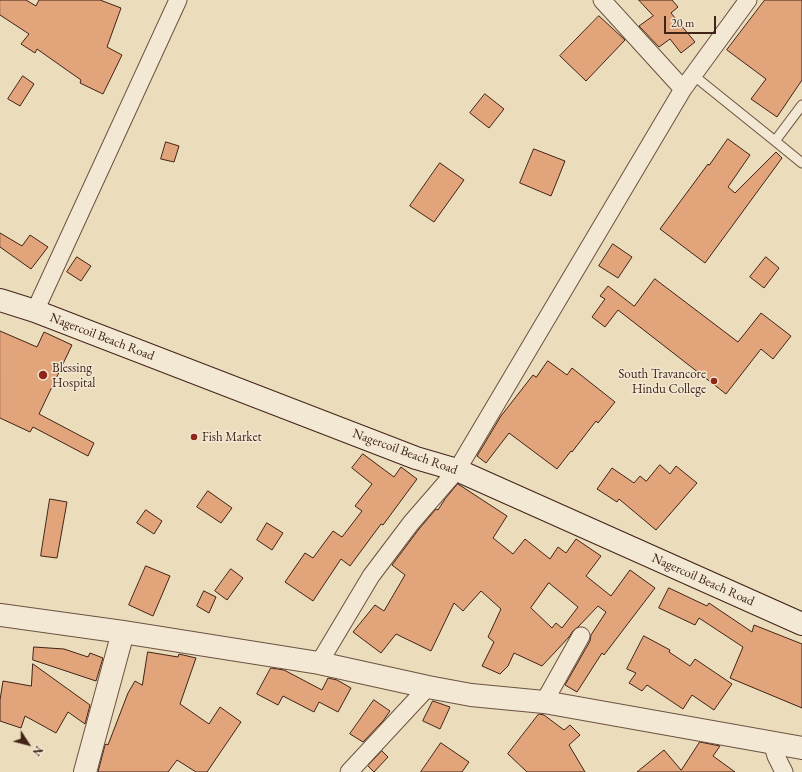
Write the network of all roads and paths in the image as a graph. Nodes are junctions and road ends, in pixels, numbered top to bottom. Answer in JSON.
{"nodes":[{"id":1,"x":178,"y":0,"type":"edge"},
{"id":2,"x":602,"y":0,"type":"edge"},
{"id":3,"x":748,"y":0,"type":"edge"},
{"id":4,"x":688,"y":82,"type":"junction"},
{"id":5,"x":802,"y":105,"type":"edge"},
{"id":6,"x":775,"y":141,"type":"junction"},
{"id":7,"x":802,"y":163,"type":"edge"},
{"id":8,"x":0,"y":300,"type":"edge"},
{"id":9,"x":35,"y":311,"type":"junction"},
{"id":10,"x":457,"y":470,"type":"junction"},
{"id":11,"x":0,"y":615,"type":"edge"},
{"id":12,"x":802,"y":624,"type":"edge"},
{"id":13,"x":123,"y":632,"type":"junction"},
{"id":14,"x":581,"y":636,"type":"dead end"},
{"id":15,"x":319,"y":663,"type":"junction"},
{"id":16,"x":428,"y":688,"type":"junction"},
{"id":17,"x":544,"y":702,"type":"junction"},
{"id":18,"x":772,"y":742,"type":"junction"},
{"id":19,"x":802,"y":748,"type":"edge"},
{"id":20,"x":85,"y":772,"type":"edge"},
{"id":21,"x":349,"y":772,"type":"edge"},
{"id":22,"x":784,"y":772,"type":"edge"}],
"edges":[{"from":1,"to":9,"type":"street"},
{"from":2,"to":4,"type":"street"},
{"from":3,"to":4,"type":"street"},
{"from":4,"to":6,"type":"lane"},
{"from":4,"to":10,"type":"street"},
{"from":5,"to":6,"type":"lane"},
{"from":6,"to":7,"type":"lane"},
{"from":8,"to":9,"type":"street","name":"Nagercoil Beach Road"},
{"from":9,"to":10,"type":"street","name":"Nagercoil Beach Road"},
{"from":10,"to":12,"type":"street","name":"Nagercoil Beach Road"},
{"from":10,"to":15,"type":"street"},
{"from":11,"to":13,"type":"street"},
{"from":13,"to":15,"type":"street"},
{"from":13,"to":20,"type":"street"},
{"from":14,"to":17,"type":"street"},
{"from":15,"to":16,"type":"street"},
{"from":16,"to":17,"type":"street"},
{"from":16,"to":21,"type":"street"},
{"from":17,"to":18,"type":"street"},
{"from":18,"to":19,"type":"street"},
{"from":18,"to":22,"type":"street"}]}
